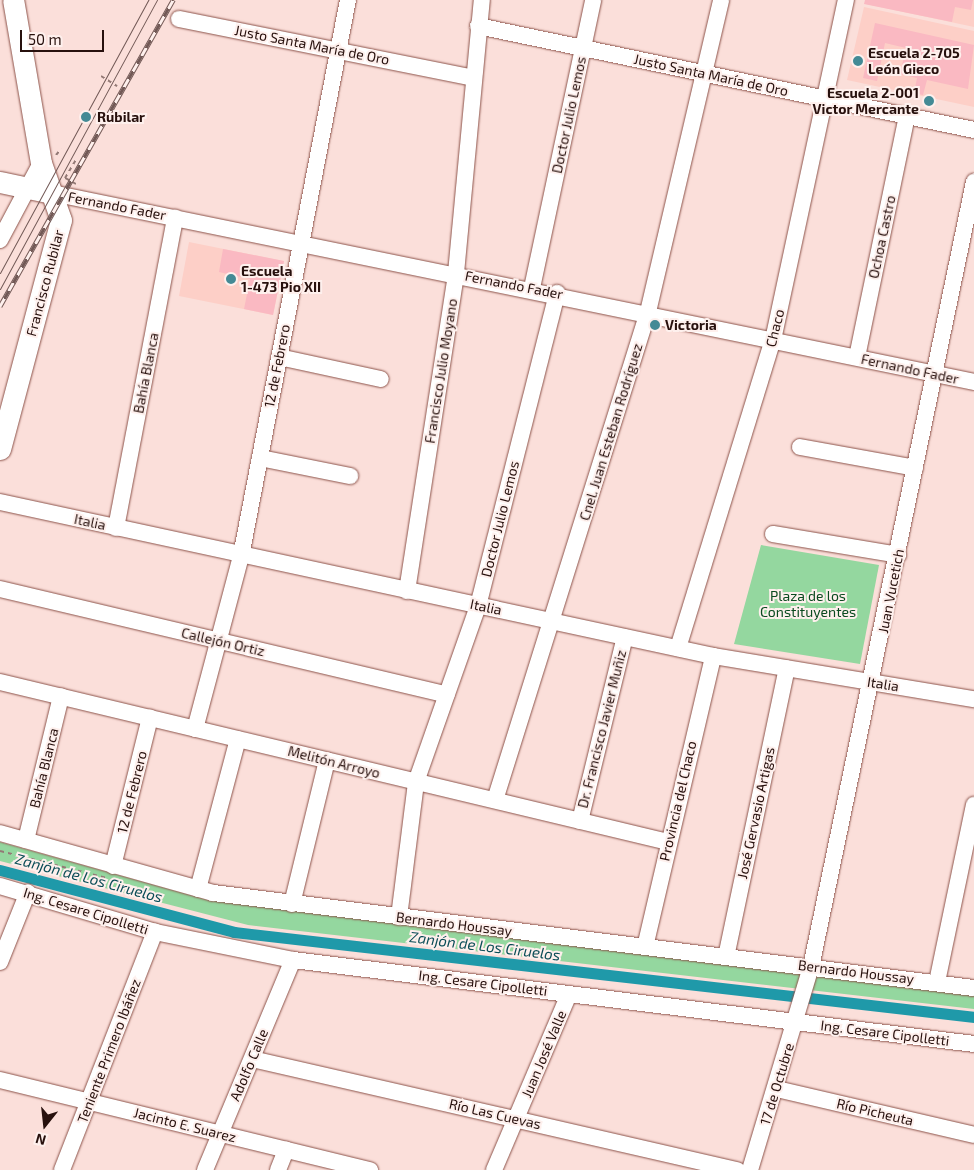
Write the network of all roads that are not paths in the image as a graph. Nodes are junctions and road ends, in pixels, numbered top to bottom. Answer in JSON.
{"nodes":[{"id":1,"x":13,"y":0,"type":"edge"},
{"id":2,"x":348,"y":0,"type":"edge"},
{"id":3,"x":482,"y":0,"type":"edge"},
{"id":4,"x":593,"y":0,"type":"edge"},
{"id":5,"x":721,"y":0,"type":"edge"},
{"id":6,"x":846,"y":0,"type":"edge"},
{"id":7,"x":179,"y":19,"type":"dead end"},
{"id":8,"x":478,"y":26,"type":"junction"},
{"id":9,"x":583,"y":48,"type":"junction"},
{"id":10,"x":338,"y":50,"type":"junction"},
{"id":11,"x":704,"y":73,"type":"junction"},
{"id":12,"x":473,"y":78,"type":"junction"},
{"id":13,"x":827,"y":99,"type":"junction"},
{"id":14,"x":907,"y":116,"type":"junction"},
{"id":15,"x":974,"y":130,"type":"edge"},
{"id":16,"x":41,"y":163,"type":"junction"},
{"id":17,"x":0,"y":182,"type":"edge"},
{"id":18,"x":974,"y":182,"type":"edge"},
{"id":19,"x":28,"y":188,"type":"junction"},
{"id":20,"x":52,"y":193,"type":"junction"},
{"id":21,"x":175,"y":218,"type":"junction"},
{"id":22,"x":0,"y":240,"type":"edge"},
{"id":23,"x":301,"y":243,"type":"junction"},
{"id":24,"x":456,"y":273,"type":"junction"},
{"id":25,"x":532,"y":288,"type":"junction"},
{"id":26,"x":557,"y":293,"type":"junction"},
{"id":27,"x":648,"y":312,"type":"junction"},
{"id":28,"x":773,"y":340,"type":"junction"},
{"id":29,"x":279,"y":357,"type":"junction"},
{"id":30,"x":857,"y":357,"type":"junction"},
{"id":31,"x":933,"y":374,"type":"junction"},
{"id":32,"x":381,"y":379,"type":"dead end"},
{"id":33,"x":974,"y":382,"type":"edge"},
{"id":34,"x":7,"y":402,"type":"edge"},
{"id":35,"x":800,"y":448,"type":"dead end"},
{"id":36,"x":0,"y":449,"type":"edge"},
{"id":37,"x":260,"y":458,"type":"junction"},
{"id":38,"x":915,"y":468,"type":"junction"},
{"id":39,"x":350,"y":476,"type":"dead end"},
{"id":40,"x":0,"y":502,"type":"edge"},
{"id":41,"x":116,"y":528,"type":"junction"},
{"id":42,"x":773,"y":534,"type":"dead end"},
{"id":43,"x":898,"y":555,"type":"junction"},
{"id":44,"x":241,"y":556,"type":"junction"},
{"id":45,"x":0,"y":589,"type":"edge"},
{"id":46,"x":408,"y":591,"type":"junction"},
{"id":47,"x":478,"y":606,"type":"junction"},
{"id":48,"x":553,"y":622,"type":"junction"},
{"id":49,"x":625,"y":637,"type":"junction"},
{"id":50,"x":219,"y":641,"type":"junction"},
{"id":51,"x":678,"y":648,"type":"junction"},
{"id":52,"x":713,"y":656,"type":"junction"},
{"id":53,"x":787,"y":668,"type":"junction"},
{"id":54,"x":0,"y":682,"type":"edge"},
{"id":55,"x":873,"y":682,"type":"junction"},
{"id":56,"x":447,"y":695,"type":"junction"},
{"id":57,"x":61,"y":696,"type":"junction"},
{"id":58,"x":974,"y":699,"type":"edge"},
{"id":59,"x":150,"y":718,"type":"junction"},
{"id":60,"x":196,"y":729,"type":"junction"},
{"id":61,"x":238,"y":739,"type":"junction"},
{"id":62,"x":327,"y":760,"type":"junction"},
{"id":63,"x":416,"y":782,"type":"junction"},
{"id":64,"x":495,"y":800,"type":"junction"},
{"id":65,"x":974,"y":805,"type":"edge"},
{"id":66,"x":580,"y":821,"type":"junction"},
{"id":67,"x":0,"y":833,"type":"edge"},
{"id":68,"x":26,"y":840,"type":"junction"},
{"id":69,"x":668,"y":842,"type":"junction"},
{"id":70,"x":113,"y":866,"type":"junction"},
{"id":71,"x":0,"y":886,"type":"edge"},
{"id":72,"x":198,"y":889,"type":"junction"},
{"id":73,"x":28,"y":892,"type":"junction"},
{"id":74,"x":292,"y":904,"type":"junction"},
{"id":75,"x":400,"y":917,"type":"junction"},
{"id":76,"x":155,"y":932,"type":"junction"},
{"id":77,"x":645,"y":947,"type":"junction"},
{"id":78,"x":726,"y":957,"type":"junction"},
{"id":79,"x":293,"y":960,"type":"junction"},
{"id":80,"x":0,"y":962,"type":"edge"},
{"id":81,"x":811,"y":967,"type":"junction"},
{"id":82,"x":937,"y":982,"type":"junction"},
{"id":83,"x":974,"y":988,"type":"edge"},
{"id":84,"x":569,"y":994,"type":"junction"},
{"id":85,"x":801,"y":1004,"type":"junction"},
{"id":86,"x":974,"y":1044,"type":"edge"},
{"id":87,"x":252,"y":1059,"type":"junction"},
{"id":88,"x":0,"y":1080,"type":"edge"},
{"id":89,"x":777,"y":1089,"type":"junction"},
{"id":90,"x":89,"y":1100,"type":"junction"},
{"id":91,"x":516,"y":1120,"type":"junction"},
{"id":92,"x":219,"y":1134,"type":"junction"},
{"id":93,"x":974,"y":1135,"type":"edge"},
{"id":94,"x":286,"y":1150,"type":"junction"},
{"id":95,"x":348,"y":1168,"type":"edge"},
{"id":96,"x":62,"y":1170,"type":"edge"},
{"id":97,"x":205,"y":1170,"type":"edge"},
{"id":98,"x":278,"y":1170,"type":"edge"},
{"id":99,"x":370,"y":1170,"type":"edge"},
{"id":100,"x":494,"y":1170,"type":"edge"},
{"id":101,"x":737,"y":1170,"type":"edge"},
{"id":102,"x":750,"y":1170,"type":"edge"}],
"edges":[{"from":1,"to":16,"type":"main road","name":"Francisco Rubilar"},
{"from":2,"to":10,"type":"street","name":"12 de Febrero"},
{"from":3,"to":8,"type":"street","name":"Francisco Julio Moyano"},
{"from":4,"to":9,"type":"street","name":"Doctor Julio Lemos"},
{"from":5,"to":11,"type":"street","name":"Cnel. Juan Esteban Rodríguez"},
{"from":6,"to":13,"type":"street","name":"Chaco"},
{"from":7,"to":10,"type":"street","name":"Justo Santa María de Oro"},
{"from":8,"to":9,"type":"street","name":"Justo Santa María de Oro"},
{"from":8,"to":12,"type":"street","name":"Francisco Julio Moyano"},
{"from":9,"to":11,"type":"street","name":"Justo Santa María de Oro"},
{"from":9,"to":25,"type":"street","name":"Doctor Julio Lemos"},
{"from":10,"to":12,"type":"street","name":"Justo Santa María de Oro"},
{"from":10,"to":23,"type":"street","name":"12 de Febrero"},
{"from":11,"to":13,"type":"street","name":"Justo Santa María de Oro"},
{"from":11,"to":27,"type":"street","name":"Cnel. Juan Esteban Rodríguez"},
{"from":12,"to":24,"type":"street","name":"Francisco Julio Moyano"},
{"from":13,"to":14,"type":"street","name":"Justo Santa María de Oro"},
{"from":13,"to":28,"type":"street","name":"Chaco"},
{"from":14,"to":15,"type":"street","name":"Justo Santa María de Oro"},
{"from":14,"to":30,"type":"street","name":"Ochoa Castro"},
{"from":16,"to":19,"type":"street"},
{"from":16,"to":20,"type":"main road","name":"Francisco Rubilar"},
{"from":17,"to":19,"type":"main road"},
{"from":18,"to":31,"type":"street","name":"Juan Vucetich"},
{"from":19,"to":20,"type":"main road"},
{"from":19,"to":22,"type":"street"},
{"from":20,"to":21,"type":"street","name":"Fernando Fader"},
{"from":20,"to":34,"type":"main road","name":"Francisco Rubilar"},
{"from":21,"to":23,"type":"street","name":"Fernando Fader"},
{"from":21,"to":41,"type":"street","name":"Bahía Blanca"},
{"from":23,"to":24,"type":"street","name":"Fernando Fader"},
{"from":23,"to":29,"type":"street","name":"12 de Febrero"},
{"from":24,"to":25,"type":"street","name":"Fernando Fader"},
{"from":24,"to":46,"type":"street","name":"Francisco Julio Moyano"},
{"from":25,"to":26,"type":"street","name":"Fernando Fader"},
{"from":26,"to":27,"type":"street","name":"Fernando Fader"},
{"from":26,"to":47,"type":"street","name":"Doctor Julio Lemos"},
{"from":27,"to":28,"type":"street","name":"Fernando Fader"},
{"from":27,"to":48,"type":"street","name":"Cnel. Juan Esteban Rodríguez"},
{"from":28,"to":30,"type":"street","name":"Fernando Fader"},
{"from":28,"to":51,"type":"street","name":"Chaco"},
{"from":29,"to":32,"type":"street"},
{"from":29,"to":37,"type":"street","name":"12 de Febrero"},
{"from":30,"to":31,"type":"street","name":"Fernando Fader"},
{"from":31,"to":33,"type":"street","name":"Fernando Fader"},
{"from":31,"to":38,"type":"street","name":"Juan Vucetich"},
{"from":34,"to":36,"type":"main road","name":"Francisco Rubilar"},
{"from":35,"to":38,"type":"street"},
{"from":37,"to":39,"type":"street"},
{"from":37,"to":44,"type":"street","name":"12 de Febrero"},
{"from":38,"to":43,"type":"street","name":"Juan Vucetich"},
{"from":40,"to":41,"type":"street","name":"Italia"},
{"from":41,"to":44,"type":"street","name":"Italia"},
{"from":42,"to":43,"type":"street"},
{"from":43,"to":55,"type":"street","name":"Juan Vucetich"},
{"from":44,"to":46,"type":"street","name":"Italia"},
{"from":44,"to":50,"type":"street","name":"12 de Febrero"},
{"from":45,"to":50,"type":"street","name":"Callejón Ortiz"},
{"from":46,"to":47,"type":"street","name":"Italia"},
{"from":47,"to":48,"type":"street","name":"Italia"},
{"from":47,"to":56,"type":"street","name":"Doctor Julio Lemos"},
{"from":48,"to":49,"type":"street","name":"Italia"},
{"from":48,"to":64,"type":"street","name":"Cnel. Juan Esteban Rodríguez"},
{"from":49,"to":51,"type":"street","name":"Italia"},
{"from":49,"to":66,"type":"street","name":"Dr. Francisco Javier Muñiz"},
{"from":50,"to":56,"type":"street","name":"Callejón Ortiz"},
{"from":50,"to":60,"type":"street","name":"12 de Febrero"},
{"from":51,"to":52,"type":"street","name":"Italia"},
{"from":52,"to":53,"type":"street","name":"Italia"},
{"from":52,"to":69,"type":"street","name":"Provincia del Chaco"},
{"from":53,"to":55,"type":"street","name":"Italia"},
{"from":53,"to":78,"type":"street","name":"José Gervasio Artigas"},
{"from":54,"to":57,"type":"street","name":"Melitón Arroyo"},
{"from":55,"to":58,"type":"street","name":"Italia"},
{"from":55,"to":81,"type":"street","name":"Juan Vucetich"},
{"from":56,"to":63,"type":"street","name":"Doctor Julio Lemos"},
{"from":57,"to":59,"type":"street","name":"Melitón Arroyo"},
{"from":57,"to":68,"type":"street","name":"Bahía Blanca"},
{"from":59,"to":60,"type":"street","name":"Melitón Arroyo"},
{"from":59,"to":70,"type":"street","name":"12 de Febrero"},
{"from":60,"to":61,"type":"street","name":"Melitón Arroyo"},
{"from":61,"to":62,"type":"street","name":"Melitón Arroyo"},
{"from":61,"to":72,"type":"street"},
{"from":62,"to":63,"type":"street","name":"Melitón Arroyo"},
{"from":62,"to":74,"type":"street"},
{"from":63,"to":64,"type":"street","name":"Melitón Arroyo"},
{"from":63,"to":75,"type":"street","name":"Doctor Julio Lemos"},
{"from":64,"to":66,"type":"street","name":"Melitón Arroyo"},
{"from":65,"to":82,"type":"street"},
{"from":66,"to":69,"type":"street","name":"Melitón Arroyo"},
{"from":67,"to":68,"type":"street","name":"Bernardo Houssay"},
{"from":68,"to":70,"type":"street","name":"Bernardo Houssay"},
{"from":69,"to":77,"type":"street","name":"Provincia del Chaco"},
{"from":70,"to":72,"type":"street","name":"Bernardo Houssay"},
{"from":71,"to":73,"type":"street","name":"Ing. Cesare Cipolletti"},
{"from":72,"to":74,"type":"street","name":"Bernardo Houssay"},
{"from":73,"to":76,"type":"street","name":"Ing. Cesare Cipolletti"},
{"from":73,"to":80,"type":"street"},
{"from":74,"to":75,"type":"street","name":"Bernardo Houssay"},
{"from":75,"to":77,"type":"street","name":"Bernardo Houssay"},
{"from":76,"to":79,"type":"street","name":"Ing. Cesare Cipolletti"},
{"from":76,"to":90,"type":"street","name":"Teniente Primero Ibáñez"},
{"from":77,"to":78,"type":"street","name":"Bernardo Houssay"},
{"from":78,"to":81,"type":"street","name":"Bernardo Houssay"},
{"from":79,"to":84,"type":"street","name":"Ing. Cesare Cipolletti"},
{"from":79,"to":87,"type":"street","name":"Adolfo Calle"},
{"from":81,"to":82,"type":"street","name":"Bernardo Houssay"},
{"from":81,"to":85,"type":"street","name":"Juan Vucetich"},
{"from":82,"to":83,"type":"street","name":"Bernardo Houssay"},
{"from":84,"to":85,"type":"street","name":"Ing. Cesare Cipolletti"},
{"from":84,"to":91,"type":"street","name":"Juan José Valle"},
{"from":85,"to":86,"type":"street","name":"Ing. Cesare Cipolletti"},
{"from":85,"to":89,"type":"street","name":"17 de Octubre"},
{"from":87,"to":91,"type":"street","name":"Río Las Cuevas"},
{"from":87,"to":92,"type":"street","name":"Adolfo Calle"},
{"from":88,"to":90,"type":"street","name":"Jacinto E. Suarez"},
{"from":89,"to":93,"type":"street","name":"Río Picheuta"},
{"from":89,"to":102,"type":"street","name":"17 de Octubre"},
{"from":90,"to":92,"type":"street","name":"Jacinto E. Suarez"},
{"from":90,"to":96,"type":"street","name":"Teniente Primero Ibáñez"},
{"from":91,"to":100,"type":"street","name":"Juan José Valle"},
{"from":91,"to":101,"type":"street","name":"Río Las Cuevas"},
{"from":92,"to":94,"type":"street","name":"Jacinto E. Suarez"},
{"from":92,"to":97,"type":"street","name":"Adolfo Calle"},
{"from":94,"to":95,"type":"street","name":"Jacinto E. Suarez"},
{"from":94,"to":98,"type":"street"},
{"from":95,"to":99,"type":"street","name":"Jacinto E. Suarez"}]}
